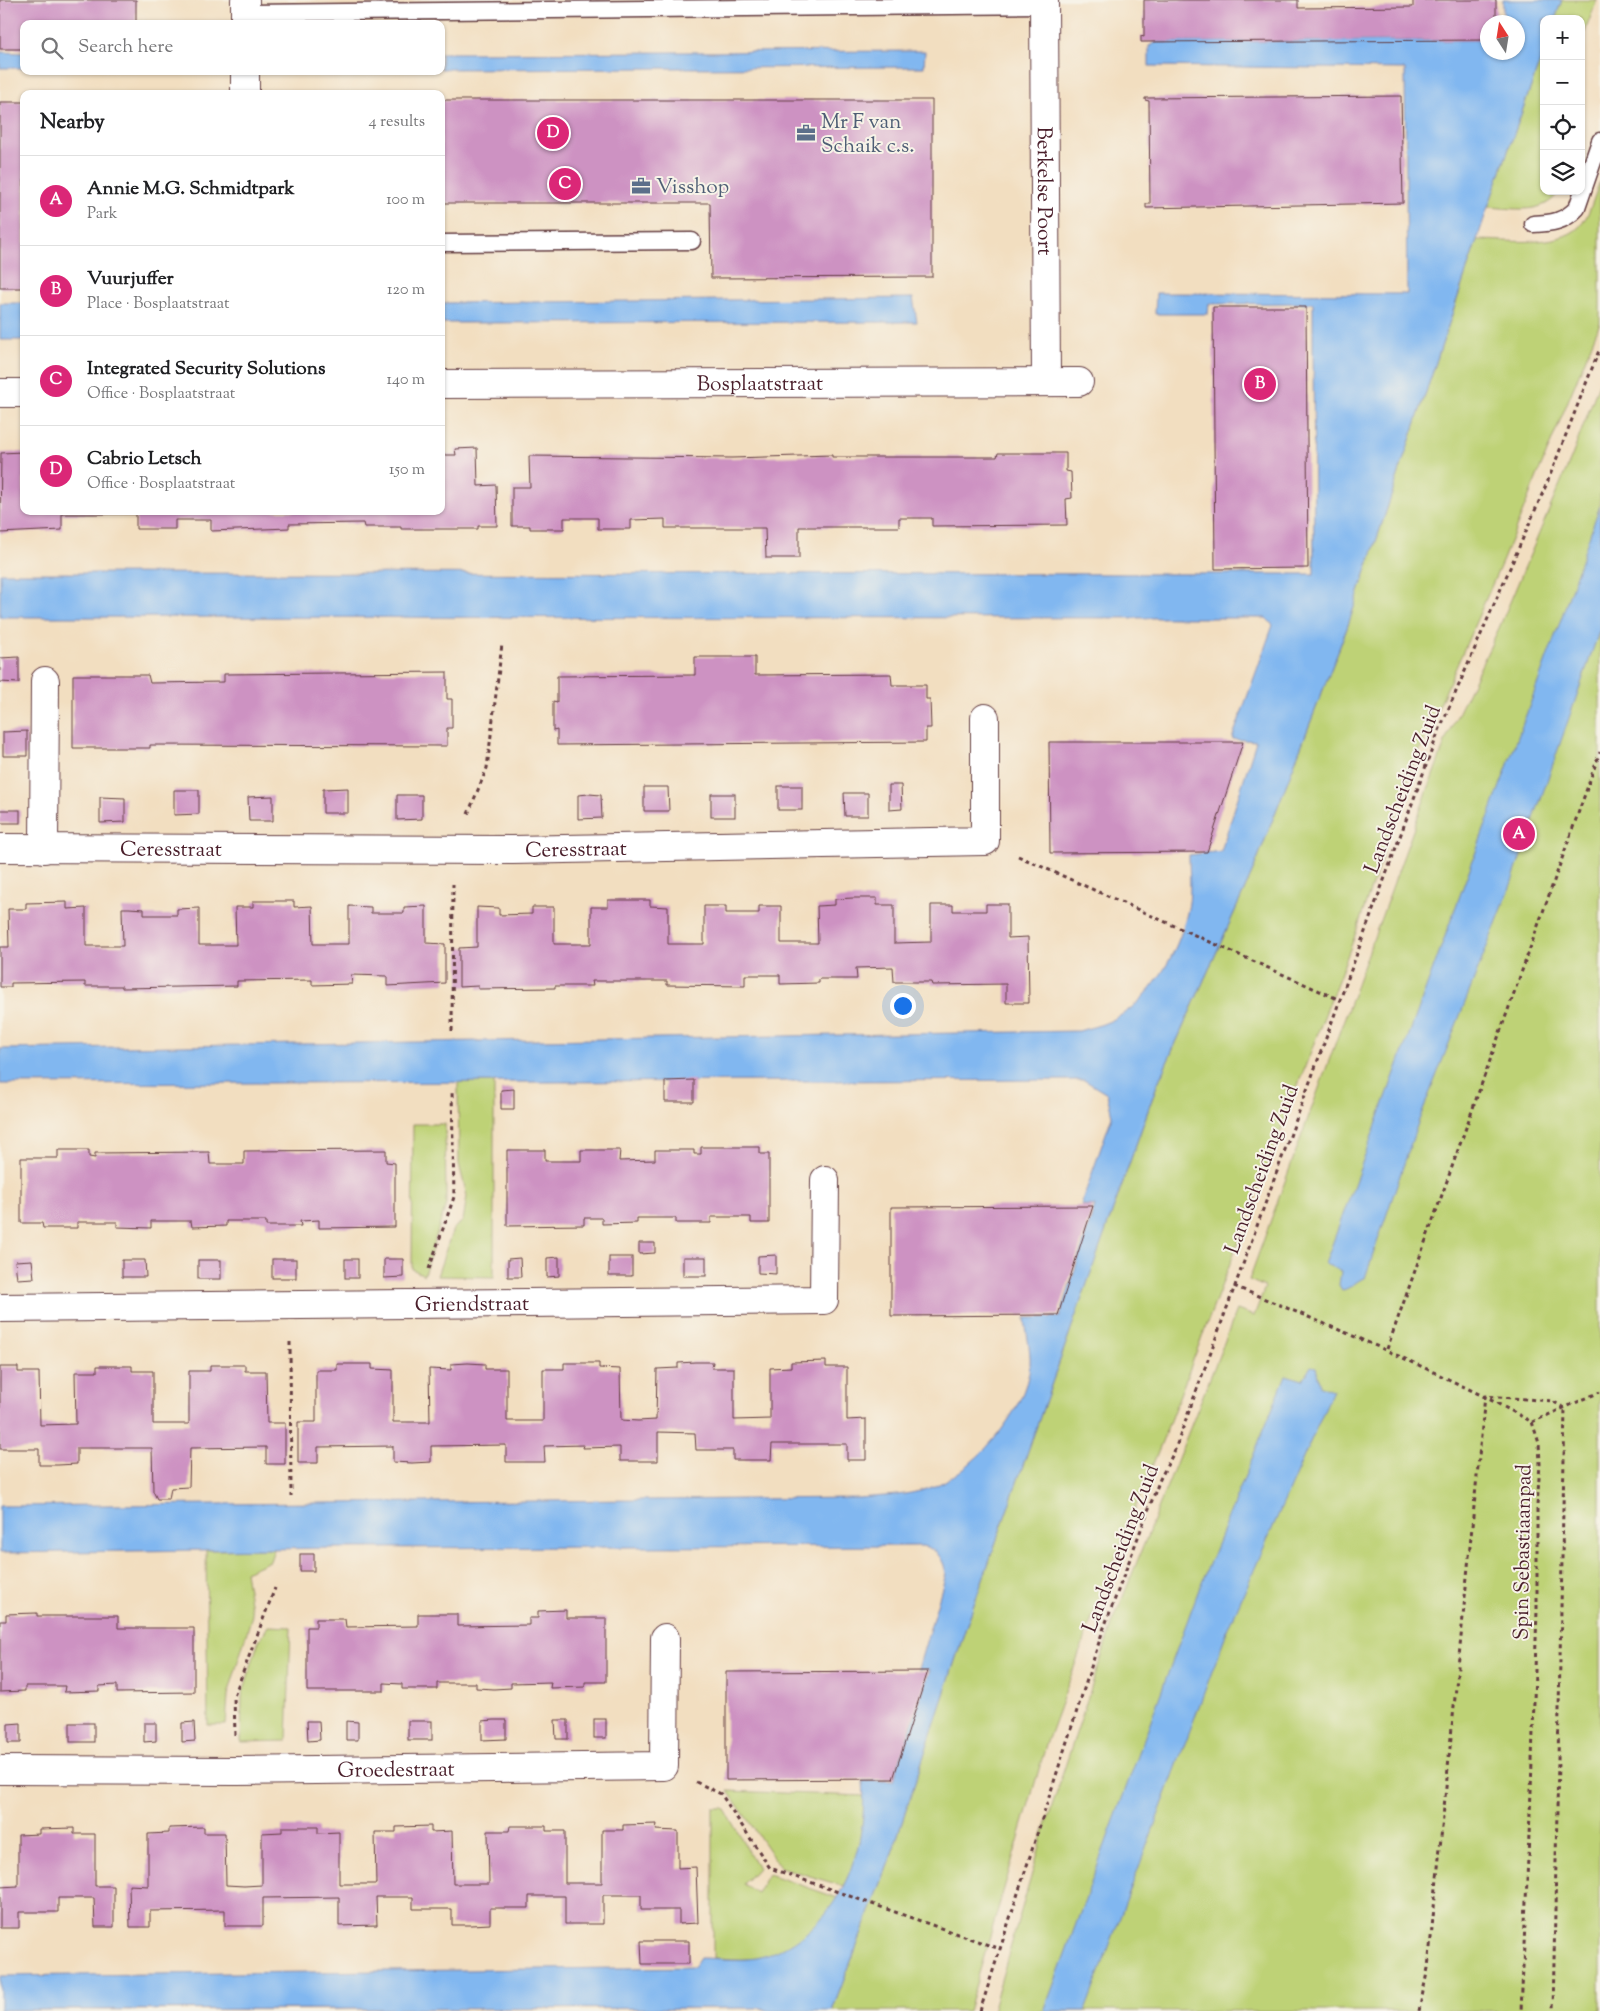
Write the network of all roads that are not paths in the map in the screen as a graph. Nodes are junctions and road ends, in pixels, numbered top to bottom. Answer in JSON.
{"nodes":[{"id":1,"x":1044,"y":3,"type":"edge"},
{"id":2,"x":754,"y":4,"type":"edge"},
{"id":3,"x":524,"y":5,"type":"edge"},
{"id":4,"x":245,"y":12,"type":"edge"},
{"id":5,"x":245,"y":75,"type":"edge"},
{"id":6,"x":245,"y":90,"type":"edge"},
{"id":7,"x":1600,"y":141,"type":"edge"},
{"id":8,"x":1533,"y":224,"type":"dead end"},
{"id":9,"x":692,"y":241,"type":"dead end"},
{"id":10,"x":445,"y":243,"type":"edge"},
{"id":11,"x":1046,"y":382,"type":"junction"},
{"id":12,"x":1079,"y":382,"type":"dead end"},
{"id":13,"x":445,"y":384,"type":"edge"},
{"id":14,"x":0,"y":393,"type":"edge"},
{"id":15,"x":20,"y":393,"type":"edge"},
{"id":16,"x":46,"y":681,"type":"dead end"},
{"id":17,"x":985,"y":718,"type":"dead end"},
{"id":18,"x":0,"y":848,"type":"edge"},
{"id":19,"x":44,"y":849,"type":"junction"},
{"id":20,"x":825,"y":1180,"type":"dead end"},
{"id":21,"x":0,"y":1308,"type":"edge"},
{"id":22,"x":665,"y":1638,"type":"dead end"},
{"id":23,"x":0,"y":1770,"type":"edge"}],
"edges":[{"from":1,"to":2,"type":"lane"},
{"from":1,"to":11,"type":"street","name":"Berkelse Poort"},
{"from":2,"to":3,"type":"lane"},
{"from":3,"to":4,"type":"lane"},
{"from":5,"to":6,"type":"street"},
{"from":7,"to":8,"type":"lane"},
{"from":9,"to":10,"type":"lane"},
{"from":11,"to":12,"type":"street","name":"Bosplaatstraat"},
{"from":11,"to":13,"type":"street","name":"Bosplaatstraat"},
{"from":14,"to":15,"type":"street"},
{"from":16,"to":19,"type":"street"},
{"from":17,"to":19,"type":"street","name":"Ceresstraat"},
{"from":18,"to":19,"type":"street","name":"Ceresstraat"},
{"from":20,"to":21,"type":"street","name":"Griendstraat"},
{"from":22,"to":23,"type":"street","name":"Groedestraat"}]}
